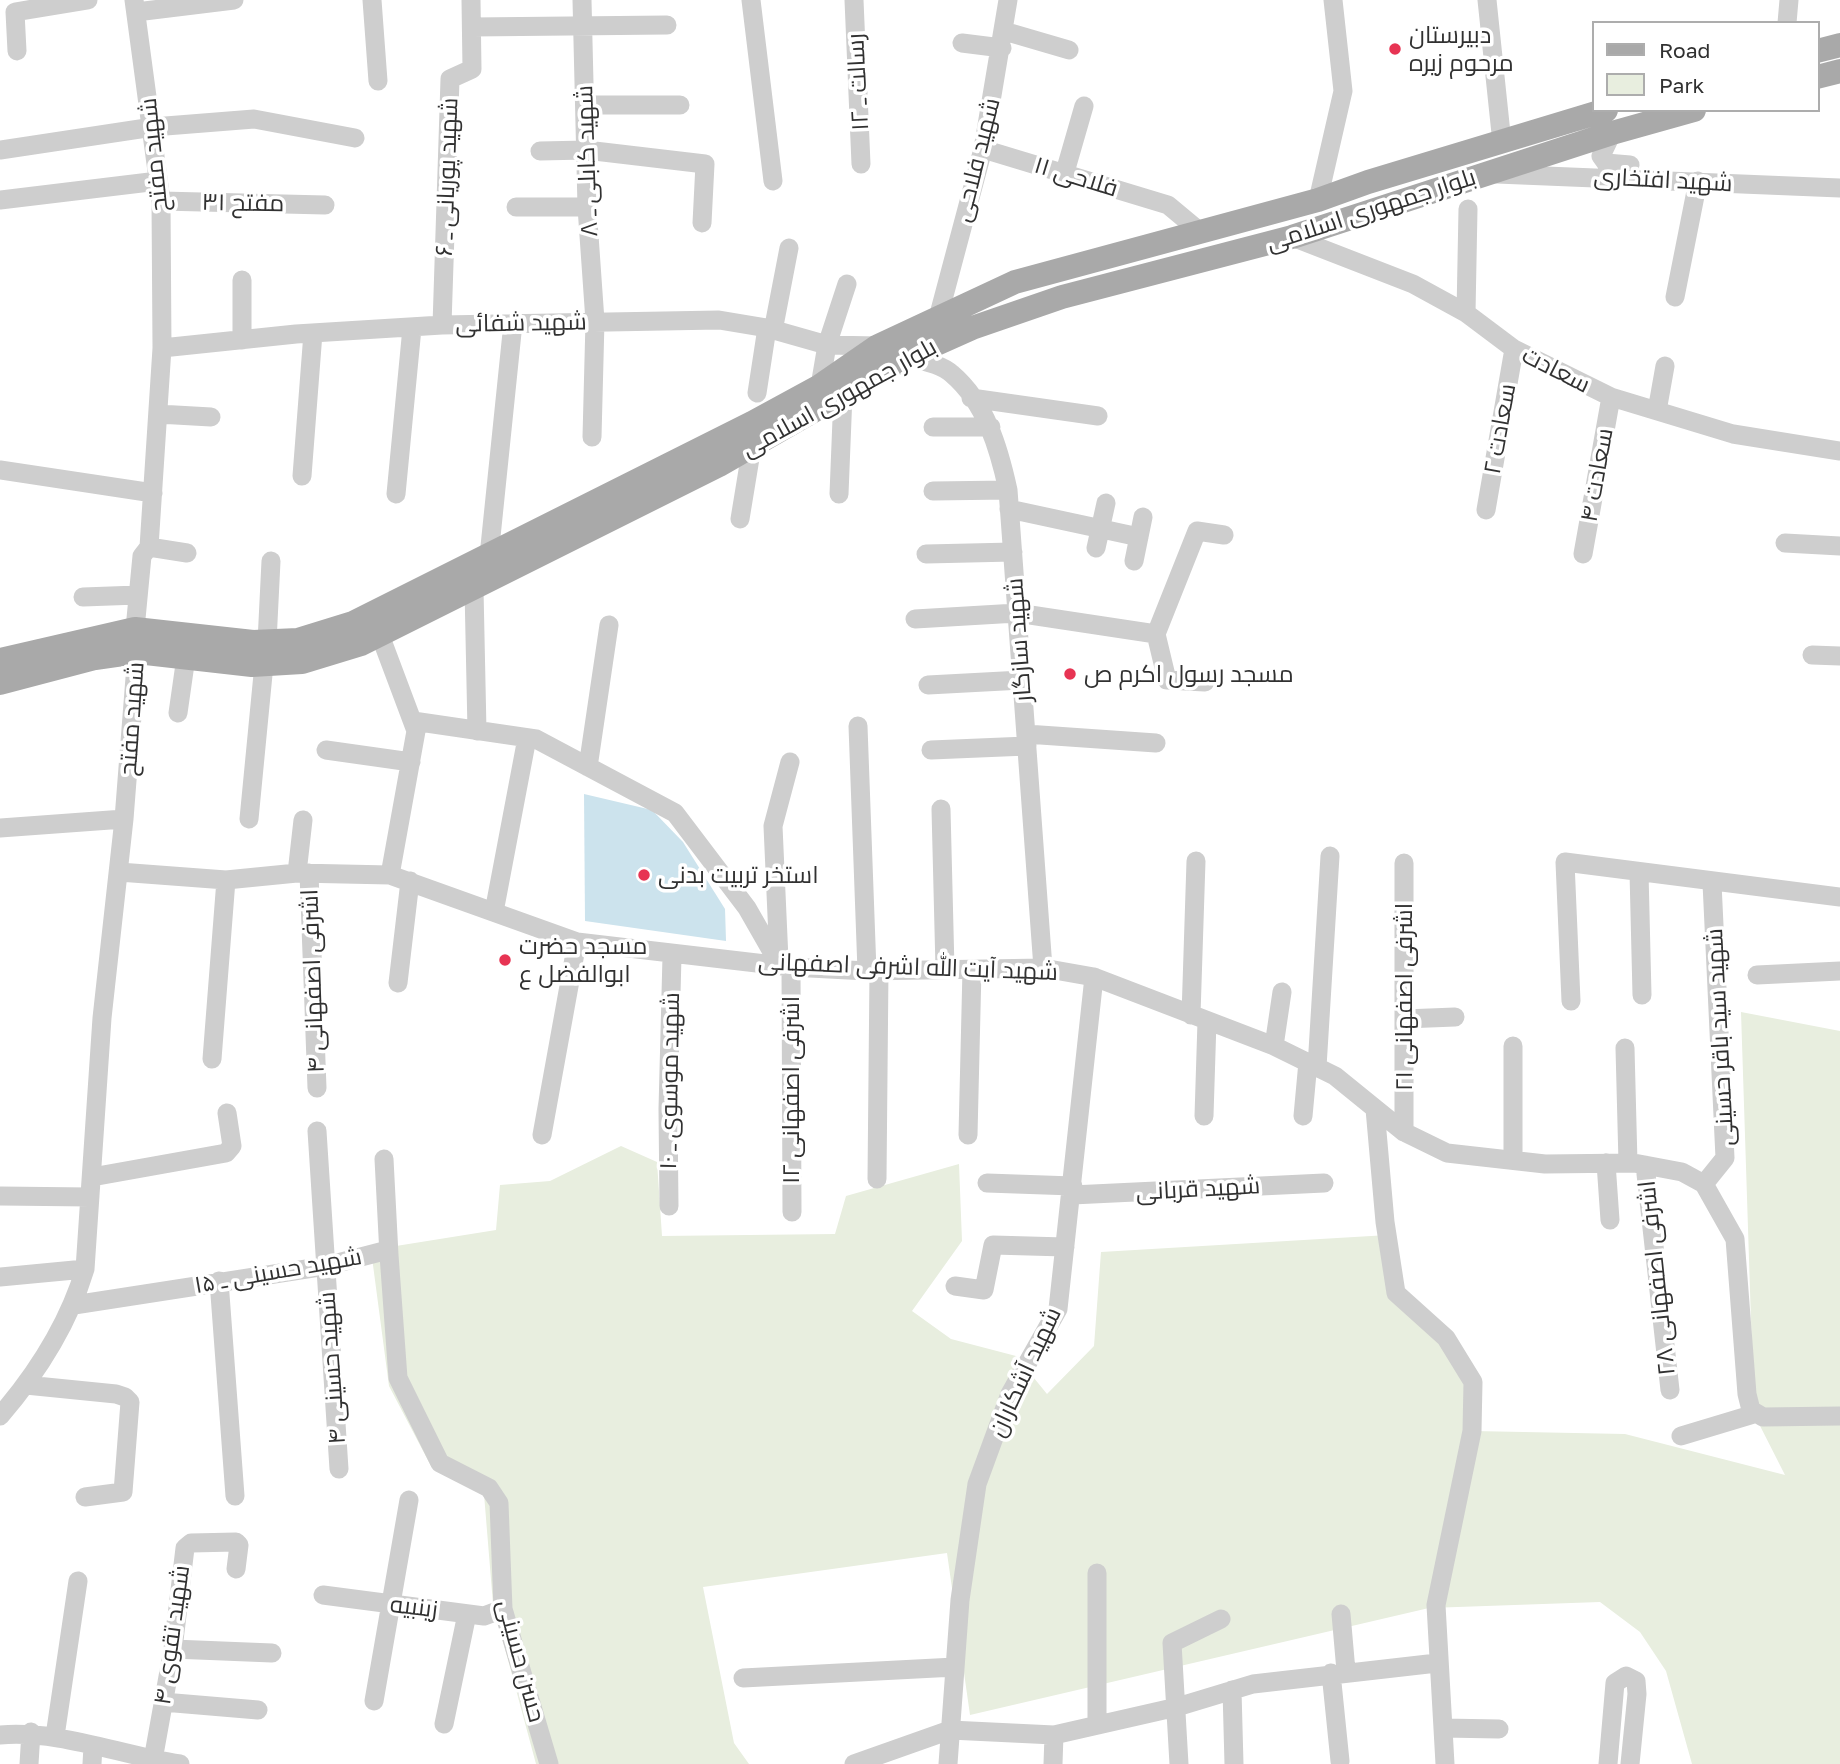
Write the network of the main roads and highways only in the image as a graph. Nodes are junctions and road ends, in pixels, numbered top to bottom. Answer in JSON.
{"nodes":[{"id":1,"x":1840,"y":45,"type":"edge"},
{"id":2,"x":1819,"y":50,"type":"edge"},
{"id":3,"x":1840,"y":71,"type":"edge"},
{"id":4,"x":1819,"y":76,"type":"edge"},
{"id":5,"x":1679,"y":112,"type":"edge"},
{"id":6,"x":1609,"y":121,"type":"edge"},
{"id":7,"x":1421,"y":166,"type":"junction"},
{"id":8,"x":1368,"y":181,"type":"junction"},
{"id":9,"x":1426,"y":192,"type":"junction"},
{"id":10,"x":1377,"y":207,"type":"junction"},
{"id":11,"x":1057,"y":268,"type":"junction"},
{"id":12,"x":1015,"y":282,"type":"junction"},
{"id":13,"x":1062,"y":298,"type":"junction"},
{"id":14,"x":1023,"y":312,"type":"junction"},
{"id":15,"x":944,"y":327,"type":"junction"},
{"id":16,"x":831,"y":390,"type":"junction"},
{"id":17,"x":714,"y":455,"type":"junction"},
{"id":18,"x":440,"y":594,"type":"junction"},
{"id":19,"x":140,"y":637,"type":"junction"},
{"id":20,"x":265,"y":653,"type":"junction"},
{"id":21,"x":0,"y":660,"type":"edge"},
{"id":22,"x":0,"y":682,"type":"edge"}],
"edges":[{"from":1,"to":2,"type":"main road"},
{"from":3,"to":4,"type":"main road"},
{"from":5,"to":6,"type":"main road","name":"بلوار جمهوری اسلامی"},
{"from":6,"to":7,"type":"main road","name":"بلوار جمهوری اسلامی"},
{"from":6,"to":9,"type":"main road","name":"بلوار جمهوری اسلامی"},
{"from":7,"to":8,"type":"main road","name":"بلوار جمهوری اسلامی"},
{"from":7,"to":9,"type":"main road"},
{"from":8,"to":10,"type":"main road"},
{"from":8,"to":11,"type":"main road","name":"بلوار جمهوری اسلامی"},
{"from":9,"to":10,"type":"main road","name":"بلوار جمهوری اسلامی"},
{"from":10,"to":13,"type":"main road","name":"بلوار جمهوری اسلامی"},
{"from":11,"to":12,"type":"main road","name":"بلوار جمهوری اسلامی"},
{"from":11,"to":13,"type":"main road"},
{"from":12,"to":14,"type":"main road"},
{"from":12,"to":15,"type":"main road","name":"بلوار جمهوری اسلامی"},
{"from":13,"to":14,"type":"main road","name":"بلوار جمهوری اسلامی"},
{"from":14,"to":15,"type":"main road","name":"بلوار جمهوری اسلامی"},
{"from":15,"to":16,"type":"main road","name":"بلوار جمهوری اسلامی"},
{"from":15,"to":16,"type":"main road","name":"بلوار جمهوری اسلامی"},
{"from":16,"to":17,"type":"main road","name":"بلوار جمهوری اسلامی"},
{"from":16,"to":17,"type":"main road","name":"بلوار جمهوری اسلامی"},
{"from":17,"to":18,"type":"main road","name":"بلوار جمهوری اسلامی"},
{"from":17,"to":18,"type":"main road","name":"بلوار جمهوری اسلامی"},
{"from":18,"to":20,"type":"main road","name":"بلوار جمهوری اسلامی"},
{"from":18,"to":20,"type":"main road","name":"بلوار جمهوری اسلامی"},
{"from":19,"to":20,"type":"main road","name":"بلوار جمهوری اسلامی"},
{"from":19,"to":20,"type":"main road","name":"بلوار جمهوری اسلامی"},
{"from":19,"to":21,"type":"main road","name":"بلوار جمهوری اسلامی"},
{"from":19,"to":22,"type":"main road","name":"بلوار جمهوری اسلامی"}]}
